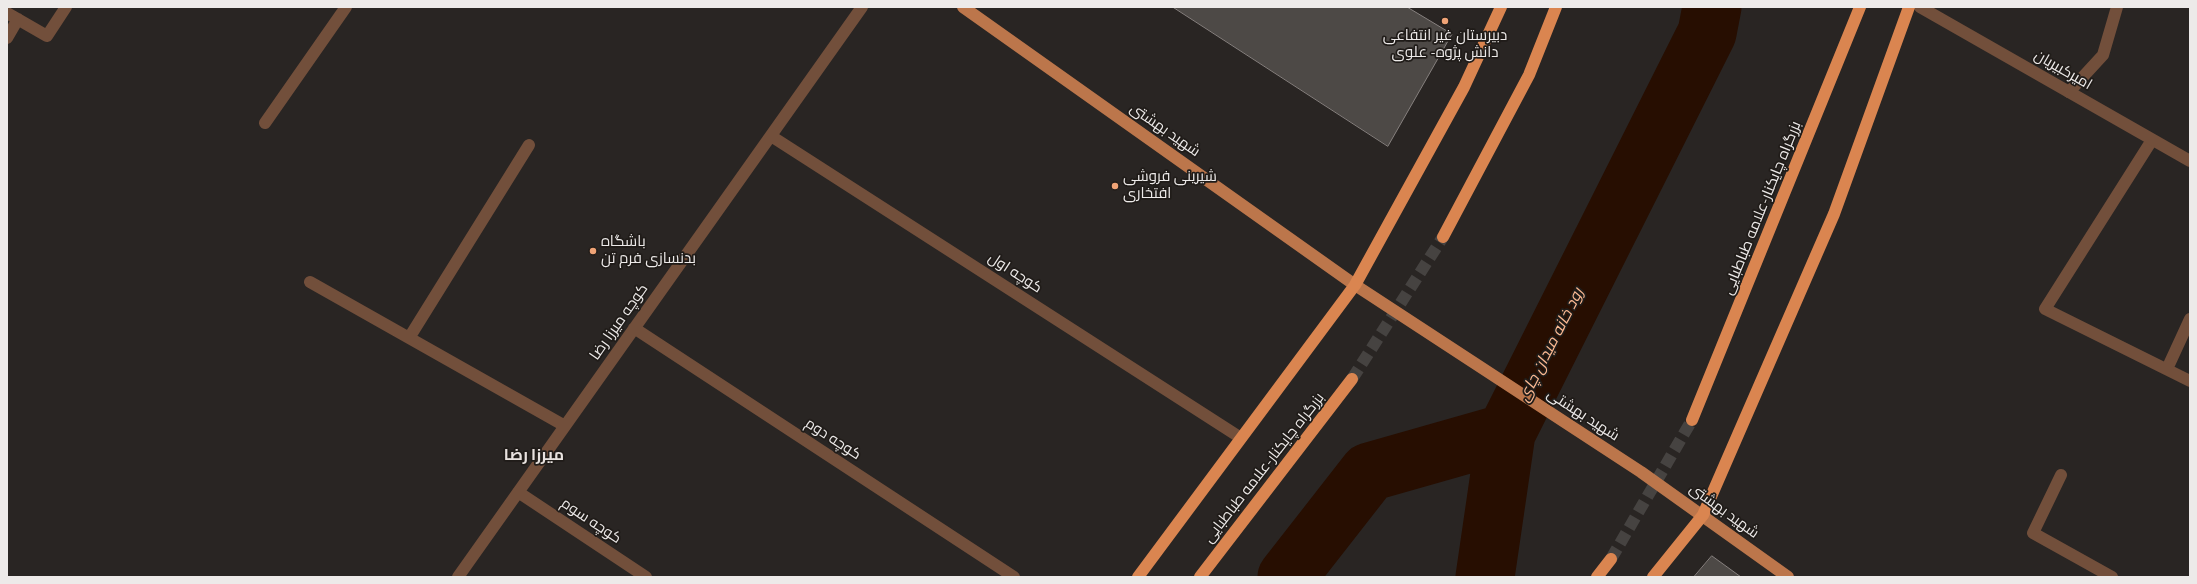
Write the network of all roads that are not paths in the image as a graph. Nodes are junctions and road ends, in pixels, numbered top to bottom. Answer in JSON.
{"nodes":[{"id":1,"x":66,"y":7,"type":"edge"},
{"id":2,"x":346,"y":7,"type":"edge"},
{"id":3,"x":862,"y":7,"type":"edge"},
{"id":4,"x":964,"y":7,"type":"edge"},
{"id":5,"x":1501,"y":7,"type":"edge"},
{"id":6,"x":1556,"y":7,"type":"edge"},
{"id":7,"x":1860,"y":7,"type":"edge"},
{"id":8,"x":1909,"y":7,"type":"edge"},
{"id":9,"x":1920,"y":7,"type":"edge"},
{"id":10,"x":2117,"y":7,"type":"edge"},
{"id":11,"x":7,"y":13,"type":"edge"},
{"id":12,"x":18,"y":20,"type":"junction"},
{"id":13,"x":7,"y":38,"type":"edge"},
{"id":14,"x":2069,"y":92,"type":"junction"},
{"id":15,"x":265,"y":123,"type":"dead end"},
{"id":16,"x":771,"y":136,"type":"junction"},
{"id":17,"x":2152,"y":140,"type":"junction"},
{"id":18,"x":529,"y":145,"type":"dead end"},
{"id":19,"x":2190,"y":162,"type":"edge"},
{"id":20,"x":1443,"y":237,"type":"tunnel mouth"},
{"id":21,"x":310,"y":282,"type":"dead end"},
{"id":22,"x":1355,"y":285,"type":"junction"},
{"id":23,"x":2190,"y":320,"type":"edge"},
{"id":24,"x":634,"y":328,"type":"junction"},
{"id":25,"x":1427,"y":333,"type":"joint"},
{"id":26,"x":409,"y":338,"type":"junction"},
{"id":27,"x":2167,"y":369,"type":"junction"},
{"id":28,"x":1352,"y":379,"type":"tunnel mouth"},
{"id":29,"x":2190,"y":380,"type":"edge"},
{"id":30,"x":1692,"y":420,"type":"tunnel mouth"},
{"id":31,"x":565,"y":426,"type":"junction"},
{"id":32,"x":1241,"y":438,"type":"junction"},
{"id":33,"x":1641,"y":472,"type":"joint"},
{"id":34,"x":2061,"y":475,"type":"dead end"},
{"id":35,"x":518,"y":492,"type":"junction"},
{"id":36,"x":1703,"y":515,"type":"junction"},
{"id":37,"x":1611,"y":559,"type":"tunnel mouth"},
{"id":38,"x":458,"y":577,"type":"edge"},
{"id":39,"x":646,"y":577,"type":"edge"},
{"id":40,"x":1014,"y":577,"type":"edge"},
{"id":41,"x":1138,"y":577,"type":"edge"},
{"id":42,"x":1200,"y":577,"type":"edge"},
{"id":43,"x":1597,"y":577,"type":"edge"},
{"id":44,"x":1653,"y":577,"type":"edge"},
{"id":45,"x":1788,"y":577,"type":"edge"},
{"id":46,"x":2112,"y":577,"type":"edge"}],
"edges":[{"from":1,"to":12,"type":"street"},
{"from":2,"to":15,"type":"street"},
{"from":3,"to":16,"type":"street","name":"کوچه میرزا رضا"},
{"from":4,"to":22,"type":"main road","name":"شهید بهشتى"},
{"from":5,"to":22,"type":"highway"},
{"from":6,"to":20,"type":"highway"},
{"from":7,"to":30,"type":"highway","name":"بزرگراه چایکنار-علامه طباطبایی"},
{"from":8,"to":36,"type":"highway"},
{"from":9,"to":14,"type":"street","name":"امیرکبیریان"},
{"from":10,"to":14,"type":"street"},
{"from":11,"to":12,"type":"street"},
{"from":12,"to":13,"type":"street"},
{"from":14,"to":17,"type":"street","name":"امیرکبیریان"},
{"from":16,"to":24,"type":"street","name":"کوچه میرزا رضا"},
{"from":16,"to":32,"type":"street","name":"کوچه اول"},
{"from":17,"to":19,"type":"street","name":"امیرکبیریان"},
{"from":17,"to":27,"type":"street"},
{"from":18,"to":26,"type":"street"},
{"from":21,"to":26,"type":"street"},
{"from":22,"to":25,"type":"main road","name":"شهید بهشتى"},
{"from":22,"to":32,"type":"highway"},
{"from":23,"to":27,"type":"street"},
{"from":24,"to":31,"type":"street","name":"کوچه میرزا رضا"},
{"from":24,"to":40,"type":"street","name":"کوچه دوم"},
{"from":25,"to":33,"type":"main road","name":"شهید بهشتی"},
{"from":26,"to":31,"type":"street"},
{"from":27,"to":29,"type":"street"},
{"from":28,"to":42,"type":"highway","name":"بزرگراه چایکنار-علامه طباطبایی"},
{"from":31,"to":35,"type":"street","name":"کوچه میرزا رضا"},
{"from":32,"to":41,"type":"highway"},
{"from":33,"to":36,"type":"main road","name":"شهید بهشتى"},
{"from":34,"to":46,"type":"street"},
{"from":35,"to":38,"type":"street","name":"کوچه میرزا رضا"},
{"from":35,"to":39,"type":"street","name":"کوچه سوم"},
{"from":36,"to":44,"type":"highway"},
{"from":36,"to":45,"type":"main road","name":"شهید بهشتى"},
{"from":37,"to":43,"type":"highway"}]}
